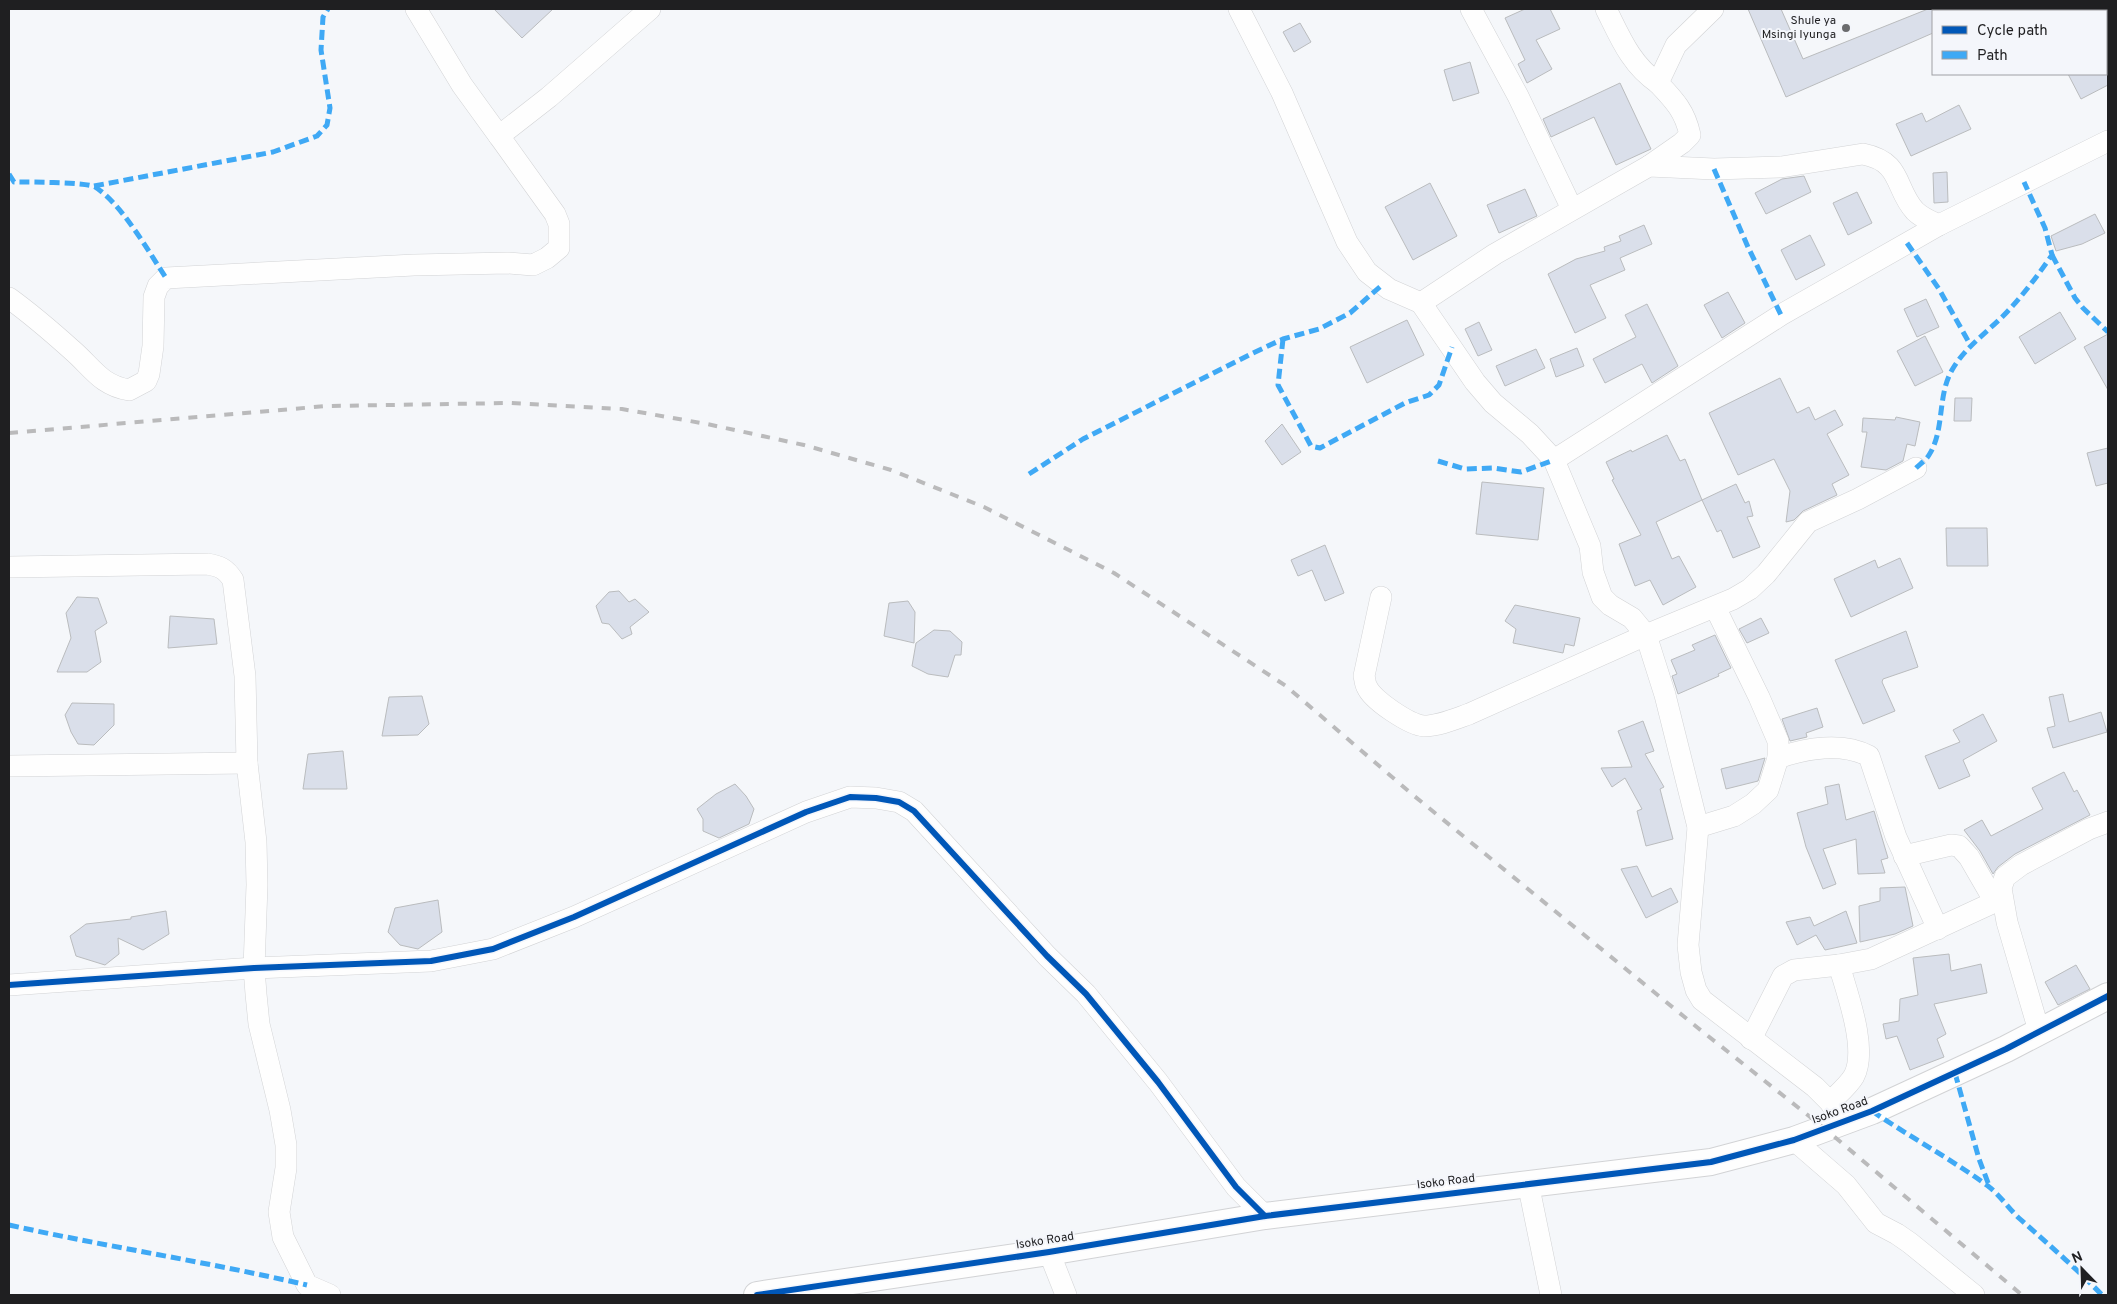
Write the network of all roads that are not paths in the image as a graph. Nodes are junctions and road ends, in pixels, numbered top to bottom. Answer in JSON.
{"nodes":[{"id":1,"x":416,"y":9,"type":"edge"},
{"id":2,"x":650,"y":9,"type":"edge"},
{"id":3,"x":1239,"y":9,"type":"edge"},
{"id":4,"x":1471,"y":9,"type":"edge"},
{"id":5,"x":1606,"y":9,"type":"edge"},
{"id":6,"x":1713,"y":9,"type":"edge"},
{"id":7,"x":1658,"y":83,"type":"junction"},
{"id":8,"x":499,"y":136,"type":"junction"},
{"id":9,"x":2108,"y":141,"type":"edge"},
{"id":10,"x":1649,"y":166,"type":"junction"},
{"id":11,"x":1572,"y":209,"type":"junction"},
{"id":12,"x":1938,"y":225,"type":"junction"},
{"id":13,"x":9,"y":298,"type":"edge"},
{"id":14,"x":1421,"y":303,"type":"junction"},
{"id":15,"x":1554,"y":460,"type":"junction"},
{"id":16,"x":1916,"y":468,"type":"dead end"},
{"id":17,"x":9,"y":567,"type":"edge"},
{"id":18,"x":1381,"y":597,"type":"dead end"},
{"id":19,"x":1714,"y":607,"type":"junction"},
{"id":20,"x":1646,"y":635,"type":"junction"},
{"id":21,"x":1778,"y":758,"type":"junction"},
{"id":22,"x":247,"y":763,"type":"junction"},
{"id":23,"x":9,"y":766,"type":"edge"},
{"id":24,"x":2108,"y":823,"type":"edge"},
{"id":25,"x":1698,"y":826,"type":"junction"},
{"id":26,"x":1904,"y":856,"type":"junction"},
{"id":27,"x":1998,"y":900,"type":"junction"},
{"id":28,"x":1938,"y":929,"type":"junction"},
{"id":29,"x":1839,"y":965,"type":"junction"},
{"id":30,"x":254,"y":968,"type":"junction"},
{"id":31,"x":9,"y":985,"type":"edge"},
{"id":32,"x":2108,"y":996,"type":"edge"},
{"id":33,"x":2039,"y":1031,"type":"junction"},
{"id":34,"x":1751,"y":1039,"type":"junction"},
{"id":35,"x":1836,"y":1112,"type":"junction"},
{"id":36,"x":1794,"y":1140,"type":"junction"},
{"id":37,"x":1528,"y":1183,"type":"junction"},
{"id":38,"x":1265,"y":1216,"type":"junction"},
{"id":39,"x":1050,"y":1252,"type":"junction"},
{"id":40,"x":330,"y":1295,"type":"edge"},
{"id":41,"x":757,"y":1295,"type":"edge"},
{"id":42,"x":1066,"y":1295,"type":"edge"},
{"id":43,"x":1551,"y":1295,"type":"edge"},
{"id":44,"x":1974,"y":1295,"type":"edge"}],
"edges":[{"from":1,"to":8,"type":"street"},
{"from":2,"to":8,"type":"street"},
{"from":3,"to":14,"type":"street"},
{"from":4,"to":11,"type":"street"},
{"from":5,"to":7,"type":"street"},
{"from":6,"to":7,"type":"street"},
{"from":7,"to":10,"type":"street"},
{"from":8,"to":13,"type":"street"},
{"from":9,"to":12,"type":"street"},
{"from":10,"to":11,"type":"street"},
{"from":10,"to":12,"type":"street"},
{"from":11,"to":14,"type":"street"},
{"from":12,"to":15,"type":"street"},
{"from":14,"to":15,"type":"street"},
{"from":15,"to":20,"type":"street"},
{"from":16,"to":19,"type":"street"},
{"from":17,"to":22,"type":"street"},
{"from":18,"to":20,"type":"street"},
{"from":19,"to":20,"type":"street"},
{"from":19,"to":21,"type":"street"},
{"from":20,"to":25,"type":"street"},
{"from":21,"to":25,"type":"street"},
{"from":21,"to":26,"type":"street"},
{"from":22,"to":23,"type":"street"},
{"from":22,"to":30,"type":"street"},
{"from":24,"to":27,"type":"street"},
{"from":25,"to":34,"type":"street"},
{"from":26,"to":27,"type":"street"},
{"from":26,"to":28,"type":"street"},
{"from":27,"to":28,"type":"street"},
{"from":27,"to":33,"type":"street"},
{"from":28,"to":29,"type":"street"},
{"from":29,"to":34,"type":"street"},
{"from":29,"to":35,"type":"street"},
{"from":30,"to":31,"type":"street"},
{"from":30,"to":38,"type":"street"},
{"from":30,"to":40,"type":"street"},
{"from":32,"to":33,"type":"street","name":"Isoko Road"},
{"from":33,"to":35,"type":"street","name":"Isoko Road"},
{"from":34,"to":35,"type":"street"},
{"from":35,"to":36,"type":"street","name":"Isoko Road"},
{"from":36,"to":37,"type":"street","name":"Isoko Road"},
{"from":36,"to":44,"type":"street"},
{"from":37,"to":38,"type":"street","name":"Isoko Road"},
{"from":37,"to":43,"type":"street"},
{"from":38,"to":39,"type":"street","name":"Isoko Road"},
{"from":39,"to":41,"type":"street","name":"Isoko Road"},
{"from":39,"to":42,"type":"street"}]}
